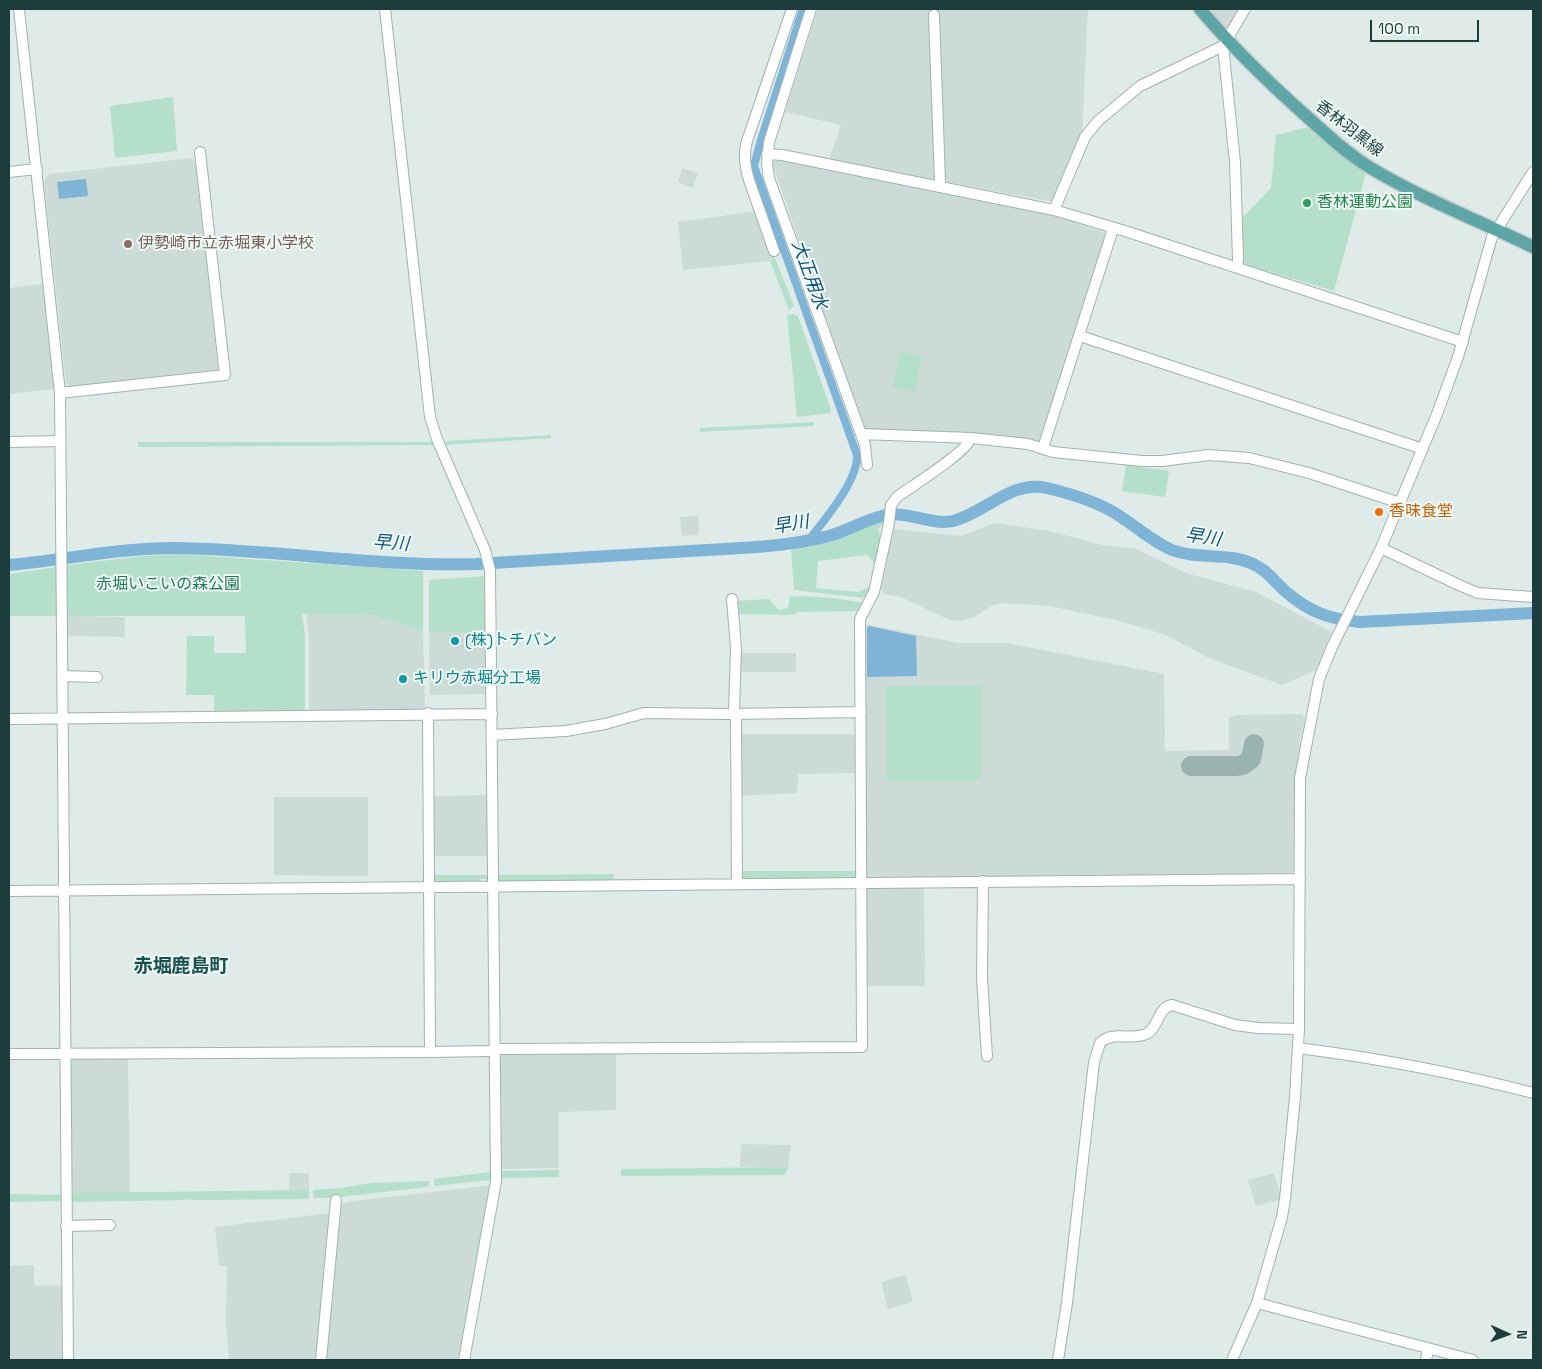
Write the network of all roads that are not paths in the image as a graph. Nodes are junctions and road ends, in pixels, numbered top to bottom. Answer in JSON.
{"nodes":[{"id":1,"x":19,"y":9,"type":"edge"},
{"id":2,"x":385,"y":9,"type":"edge"},
{"id":3,"x":792,"y":9,"type":"edge"},
{"id":4,"x":811,"y":9,"type":"edge"},
{"id":5,"x":1200,"y":9,"type":"edge"},
{"id":6,"x":1245,"y":9,"type":"edge"},
{"id":7,"x":934,"y":15,"type":"dead end"},
{"id":8,"x":1225,"y":43,"type":"junction"},
{"id":9,"x":200,"y":152,"type":"dead end"},
{"id":10,"x":767,"y":154,"type":"junction"},
{"id":11,"x":37,"y":170,"type":"junction"},
{"id":12,"x":9,"y":172,"type":"edge"},
{"id":13,"x":1533,"y":172,"type":"edge"},
{"id":14,"x":939,"y":187,"type":"junction"},
{"id":15,"x":1054,"y":210,"type":"junction"},
{"id":16,"x":1113,"y":229,"type":"junction"},
{"id":17,"x":1496,"y":229,"type":"junction"},
{"id":18,"x":1533,"y":247,"type":"edge"},
{"id":19,"x":774,"y":251,"type":"dead end"},
{"id":20,"x":1237,"y":268,"type":"junction"},
{"id":21,"x":1080,"y":336,"type":"junction"},
{"id":22,"x":1463,"y":342,"type":"junction"},
{"id":23,"x":60,"y":393,"type":"junction"},
{"id":24,"x":861,"y":434,"type":"junction"},
{"id":25,"x":971,"y":438,"type":"junction"},
{"id":26,"x":60,"y":441,"type":"junction"},
{"id":27,"x":9,"y":442,"type":"edge"},
{"id":28,"x":1043,"y":448,"type":"junction"},
{"id":29,"x":1423,"y":449,"type":"junction"},
{"id":30,"x":867,"y":465,"type":"dead end"},
{"id":31,"x":1400,"y":503,"type":"junction"},
{"id":32,"x":1381,"y":548,"type":"junction"},
{"id":33,"x":1533,"y":597,"type":"edge"},
{"id":34,"x":732,"y":599,"type":"dead end"},
{"id":35,"x":62,"y":676,"type":"junction"},
{"id":36,"x":98,"y":677,"type":"dead end"},
{"id":37,"x":861,"y":712,"type":"junction"},
{"id":38,"x":428,"y":713,"type":"junction"},
{"id":39,"x":492,"y":714,"type":"junction"},
{"id":40,"x":735,"y":714,"type":"junction"},
{"id":41,"x":9,"y":719,"type":"edge"},
{"id":42,"x":62,"y":719,"type":"junction"},
{"id":43,"x":492,"y":734,"type":"junction"},
{"id":44,"x":1300,"y":879,"type":"junction"},
{"id":45,"x":984,"y":881,"type":"junction"},
{"id":46,"x":862,"y":883,"type":"junction"},
{"id":47,"x":738,"y":884,"type":"junction"},
{"id":48,"x":430,"y":886,"type":"junction"},
{"id":49,"x":493,"y":886,"type":"junction"},
{"id":50,"x":9,"y":891,"type":"edge"},
{"id":51,"x":64,"y":891,"type":"junction"},
{"id":52,"x":1299,"y":1029,"type":"junction"},
{"id":53,"x":1298,"y":1048,"type":"junction"},
{"id":54,"x":494,"y":1050,"type":"junction"},
{"id":55,"x":430,"y":1052,"type":"junction"},
{"id":56,"x":9,"y":1054,"type":"edge"},
{"id":57,"x":65,"y":1054,"type":"junction"},
{"id":58,"x":987,"y":1056,"type":"dead end"},
{"id":59,"x":1533,"y":1094,"type":"edge"},
{"id":60,"x":336,"y":1200,"type":"dead end"},
{"id":61,"x":110,"y":1225,"type":"dead end"},
{"id":62,"x":66,"y":1226,"type":"junction"},
{"id":63,"x":1257,"y":1303,"type":"junction"},
{"id":64,"x":1428,"y":1349,"type":"junction"},
{"id":65,"x":68,"y":1360,"type":"edge"},
{"id":66,"x":321,"y":1360,"type":"edge"},
{"id":67,"x":464,"y":1360,"type":"edge"},
{"id":68,"x":1058,"y":1360,"type":"edge"},
{"id":69,"x":1232,"y":1360,"type":"edge"},
{"id":70,"x":1426,"y":1360,"type":"edge"},
{"id":71,"x":1473,"y":1360,"type":"edge"}],
"edges":[{"from":1,"to":11,"type":"street"},
{"from":2,"to":39,"type":"street"},
{"from":3,"to":19,"type":"street"},
{"from":4,"to":10,"type":"street"},
{"from":5,"to":8,"type":"main road","name":"香林羽黒線"},
{"from":6,"to":8,"type":"street"},
{"from":7,"to":14,"type":"street"},
{"from":8,"to":15,"type":"street"},
{"from":8,"to":17,"type":"main road","name":"香林羽黒線"},
{"from":8,"to":20,"type":"street"},
{"from":9,"to":23,"type":"street"},
{"from":10,"to":14,"type":"street"},
{"from":10,"to":24,"type":"street"},
{"from":11,"to":12,"type":"street"},
{"from":11,"to":23,"type":"street"},
{"from":13,"to":17,"type":"street"},
{"from":14,"to":15,"type":"street"},
{"from":15,"to":16,"type":"street"},
{"from":16,"to":20,"type":"street"},
{"from":16,"to":21,"type":"street"},
{"from":17,"to":18,"type":"main road","name":"香林羽黒線"},
{"from":17,"to":22,"type":"street"},
{"from":20,"to":22,"type":"street"},
{"from":21,"to":28,"type":"street"},
{"from":21,"to":29,"type":"street"},
{"from":22,"to":29,"type":"street"},
{"from":23,"to":26,"type":"street"},
{"from":24,"to":25,"type":"street"},
{"from":24,"to":30,"type":"street"},
{"from":25,"to":28,"type":"street"},
{"from":25,"to":37,"type":"street"},
{"from":26,"to":27,"type":"street"},
{"from":26,"to":35,"type":"street"},
{"from":28,"to":31,"type":"street"},
{"from":29,"to":31,"type":"street"},
{"from":31,"to":32,"type":"street"},
{"from":32,"to":33,"type":"street"},
{"from":32,"to":44,"type":"street"},
{"from":34,"to":40,"type":"street"},
{"from":35,"to":36,"type":"street"},
{"from":35,"to":42,"type":"street"},
{"from":37,"to":40,"type":"street"},
{"from":37,"to":46,"type":"street"},
{"from":38,"to":39,"type":"street"},
{"from":38,"to":42,"type":"street"},
{"from":38,"to":48,"type":"street"},
{"from":39,"to":43,"type":"street"},
{"from":40,"to":43,"type":"street"},
{"from":40,"to":47,"type":"street"},
{"from":41,"to":42,"type":"street"},
{"from":42,"to":51,"type":"street"},
{"from":43,"to":49,"type":"street"},
{"from":44,"to":45,"type":"street"},
{"from":44,"to":52,"type":"street"},
{"from":45,"to":46,"type":"street"},
{"from":45,"to":58,"type":"street"},
{"from":46,"to":47,"type":"street"},
{"from":46,"to":54,"type":"street"},
{"from":47,"to":49,"type":"street"},
{"from":48,"to":49,"type":"street"},
{"from":48,"to":51,"type":"street"},
{"from":48,"to":55,"type":"street"},
{"from":49,"to":54,"type":"street"},
{"from":50,"to":51,"type":"street"},
{"from":51,"to":57,"type":"street"},
{"from":52,"to":53,"type":"street"},
{"from":52,"to":68,"type":"street"},
{"from":53,"to":59,"type":"street"},
{"from":53,"to":63,"type":"street"},
{"from":54,"to":55,"type":"street"},
{"from":54,"to":67,"type":"street"},
{"from":55,"to":57,"type":"street"},
{"from":56,"to":57,"type":"street"},
{"from":57,"to":62,"type":"street"},
{"from":60,"to":66,"type":"street"},
{"from":61,"to":62,"type":"street"},
{"from":62,"to":65,"type":"street"},
{"from":63,"to":64,"type":"street"},
{"from":63,"to":69,"type":"street"},
{"from":64,"to":70,"type":"street"},
{"from":64,"to":71,"type":"street"}]}
